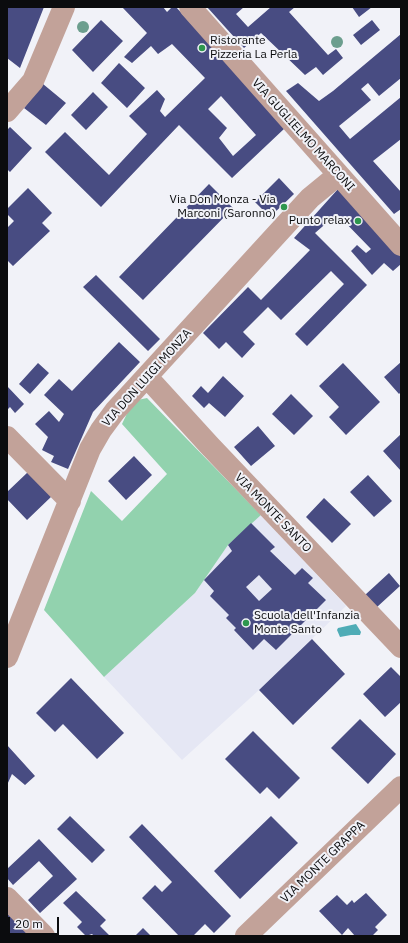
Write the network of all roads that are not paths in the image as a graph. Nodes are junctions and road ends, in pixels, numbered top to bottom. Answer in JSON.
{"nodes":[{"id":1,"x":64,"y":7,"type":"edge"},
{"id":2,"x":190,"y":7,"type":"edge"},
{"id":3,"x":7,"y":111,"type":"edge"},
{"id":4,"x":321,"y":154,"type":"junction"},
{"id":5,"x":338,"y":175,"type":"junction"},
{"id":6,"x":310,"y":198,"type":"junction"},
{"id":7,"x":397,"y":233,"type":"edge"},
{"id":8,"x":147,"y":377,"type":"junction"},
{"id":9,"x":7,"y":437,"type":"edge"},
{"id":10,"x":70,"y":501,"type":"junction"},
{"id":11,"x":401,"y":647,"type":"edge"},
{"id":12,"x":7,"y":657,"type":"edge"},
{"id":13,"x":401,"y":787,"type":"edge"},
{"id":14,"x":7,"y":898,"type":"edge"},
{"id":15,"x":44,"y":936,"type":"edge"},
{"id":16,"x":246,"y":936,"type":"edge"}],
"edges":[{"from":1,"to":3,"type":"street"},
{"from":2,"to":4,"type":"street","name":"VIA GUGLIELMO MARCONI"},
{"from":4,"to":5,"type":"street","name":"VIA GUGLIELMO MARCONI"},
{"from":4,"to":6,"type":"street","name":"VIA DON LUIGI MONZA"},
{"from":5,"to":6,"type":"street","name":"VIA DON LUIGI MONZA"},
{"from":5,"to":7,"type":"street","name":"VIA GUGLIELMO MARCONI"},
{"from":6,"to":8,"type":"street","name":"VIA DON LUIGI MONZA"},
{"from":8,"to":10,"type":"street","name":"VIA DON LUIGI MONZA"},
{"from":8,"to":11,"type":"street","name":"VIA MONTE SANTO"},
{"from":9,"to":10,"type":"street"},
{"from":10,"to":12,"type":"street","name":"VIA DON LUIGI MONZA"},
{"from":13,"to":16,"type":"street","name":"VIA MONTE GRAPPA"},
{"from":14,"to":15,"type":"street"}]}
